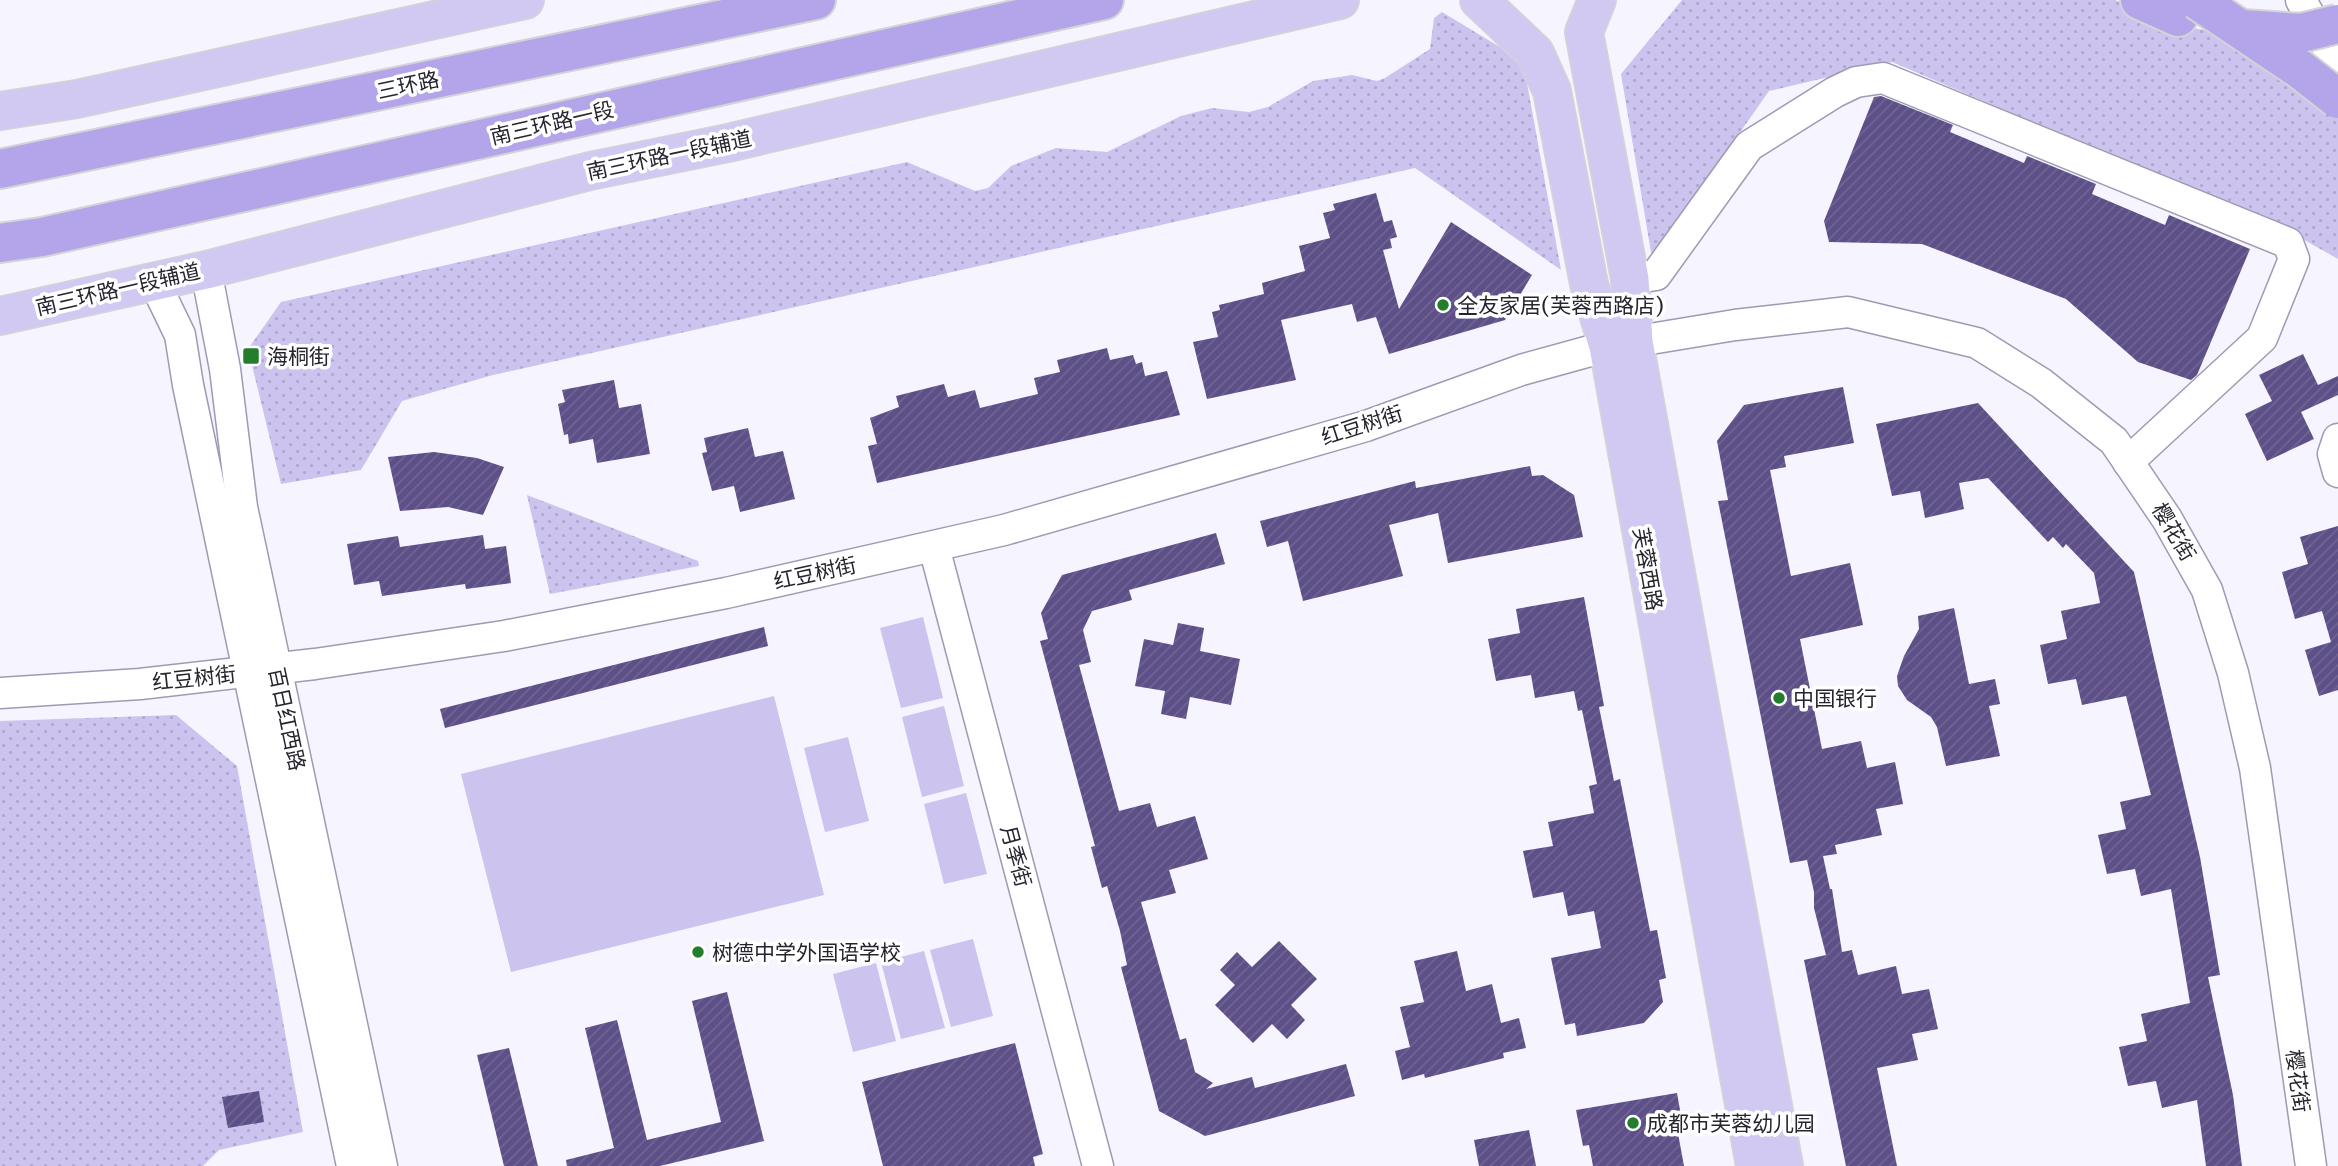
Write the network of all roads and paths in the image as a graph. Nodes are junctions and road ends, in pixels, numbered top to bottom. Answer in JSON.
{"nodes":[{"id":1,"x":525,"y":0,"type":"edge"},
{"id":2,"x":816,"y":0,"type":"edge"},
{"id":3,"x":1104,"y":0,"type":"edge"},
{"id":4,"x":1340,"y":0,"type":"edge"},
{"id":5,"x":1479,"y":0,"type":"edge"},
{"id":6,"x":1597,"y":0,"type":"edge"},
{"id":7,"x":2140,"y":0,"type":"edge"},
{"id":8,"x":2197,"y":0,"type":"edge"},
{"id":9,"x":2301,"y":0,"type":"edge"},
{"id":10,"x":2338,"y":24,"type":"edge"},
{"id":11,"x":2338,"y":68,"type":"edge"},
{"id":12,"x":2338,"y":99,"type":"edge"},
{"id":13,"x":0,"y":111,"type":"edge"},
{"id":14,"x":0,"y":169,"type":"edge"},
{"id":15,"x":0,"y":243,"type":"edge"},
{"id":16,"x":206,"y":270,"type":"junction"},
{"id":17,"x":1630,"y":279,"type":"junction"},
{"id":18,"x":154,"y":281,"type":"junction"},
{"id":19,"x":0,"y":316,"type":"edge"},
{"id":20,"x":1621,"y":344,"type":"junction"},
{"id":21,"x":2338,"y":439,"type":"edge"},
{"id":22,"x":2128,"y":462,"type":"junction"},
{"id":23,"x":2338,"y":472,"type":"edge"},
{"id":24,"x":934,"y":547,"type":"junction"},
{"id":25,"x":262,"y":671,"type":"junction"},
{"id":26,"x":0,"y":693,"type":"edge"},
{"id":27,"x":352,"y":1166,"type":"edge"},
{"id":28,"x":382,"y":1166,"type":"edge"},
{"id":29,"x":1098,"y":1166,"type":"edge"},
{"id":30,"x":1755,"y":1166,"type":"edge"},
{"id":31,"x":1784,"y":1166,"type":"edge"},
{"id":32,"x":2311,"y":1166,"type":"edge"}],
"edges":[{"from":1,"to":13,"type":"main road"},
{"from":2,"to":14,"type":"highway","name":"三环路"},
{"from":3,"to":15,"type":"highway","name":"南三环路一段"},
{"from":4,"to":16,"type":"main road","name":"南三环路一段辅道"},
{"from":5,"to":20,"type":"main road","name":"芙蓉西路"},
{"from":6,"to":17,"type":"main road","name":"芙蓉西路"},
{"from":7,"to":10,"type":"highway","bridge":true},
{"from":8,"to":12,"type":"highway","bridge":true},
{"from":9,"to":11,"type":"street"},
{"from":16,"to":18,"type":"main road","name":"南三环路一段辅道"},
{"from":16,"to":25,"type":"street","name":"百日红西路"},
{"from":17,"to":20,"type":"main road","name":"芙蓉西路"},
{"from":17,"to":22,"type":"street"},
{"from":18,"to":19,"type":"main road","name":"南三环路一段辅道"},
{"from":18,"to":25,"type":"street","name":"百日红西路"},
{"from":20,"to":22,"type":"street","name":"樱花街"},
{"from":20,"to":24,"type":"street","name":"红豆树街"},
{"from":20,"to":30,"type":"main road","name":"芙蓉西路"},
{"from":20,"to":31,"type":"main road","name":"芙蓉西路"},
{"from":21,"to":23,"type":"street"},
{"from":22,"to":32,"type":"street","name":"樱花街"},
{"from":24,"to":25,"type":"street","name":"红豆树街"},
{"from":24,"to":29,"type":"street","name":"月季街"},
{"from":25,"to":26,"type":"street","name":"红豆树街"},
{"from":25,"to":27,"type":"street","name":"百日红西路"},
{"from":25,"to":28,"type":"street","name":"百日红西路"}]}
